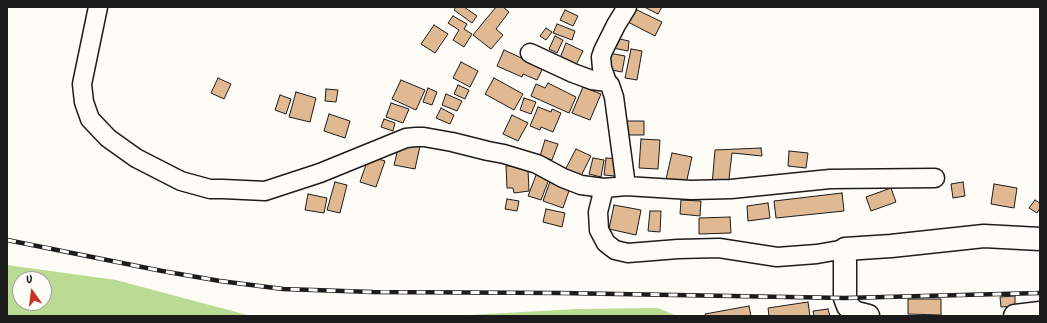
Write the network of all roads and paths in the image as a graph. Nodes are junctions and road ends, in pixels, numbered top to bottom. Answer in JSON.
{"nodes":[{"id":1,"x":98,"y":7,"type":"edge"},
{"id":2,"x":627,"y":7,"type":"edge"},
{"id":3,"x":530,"y":53,"type":"dead end"},
{"id":4,"x":607,"y":82,"type":"junction"},
{"id":5,"x":935,"y":178,"type":"dead end"},
{"id":6,"x":626,"y":186,"type":"junction"},
{"id":7,"x":604,"y":188,"type":"junction"},
{"id":8,"x":1040,"y":239,"type":"edge"},
{"id":9,"x":845,"y":249,"type":"junction"},
{"id":10,"x":1040,"y":313,"type":"edge"},
{"id":11,"x":868,"y":316,"type":"edge"},
{"id":12,"x":1015,"y":316,"type":"edge"}],
"edges":[{"from":1,"to":7,"type":"street"},
{"from":2,"to":4,"type":"street"},
{"from":3,"to":4,"type":"street"},
{"from":4,"to":6,"type":"street"},
{"from":5,"to":6,"type":"street"},
{"from":6,"to":7,"type":"street"},
{"from":7,"to":9,"type":"street"},
{"from":8,"to":9,"type":"street"},
{"from":9,"to":11,"type":"street"},
{"from":10,"to":12,"type":"street"}]}
